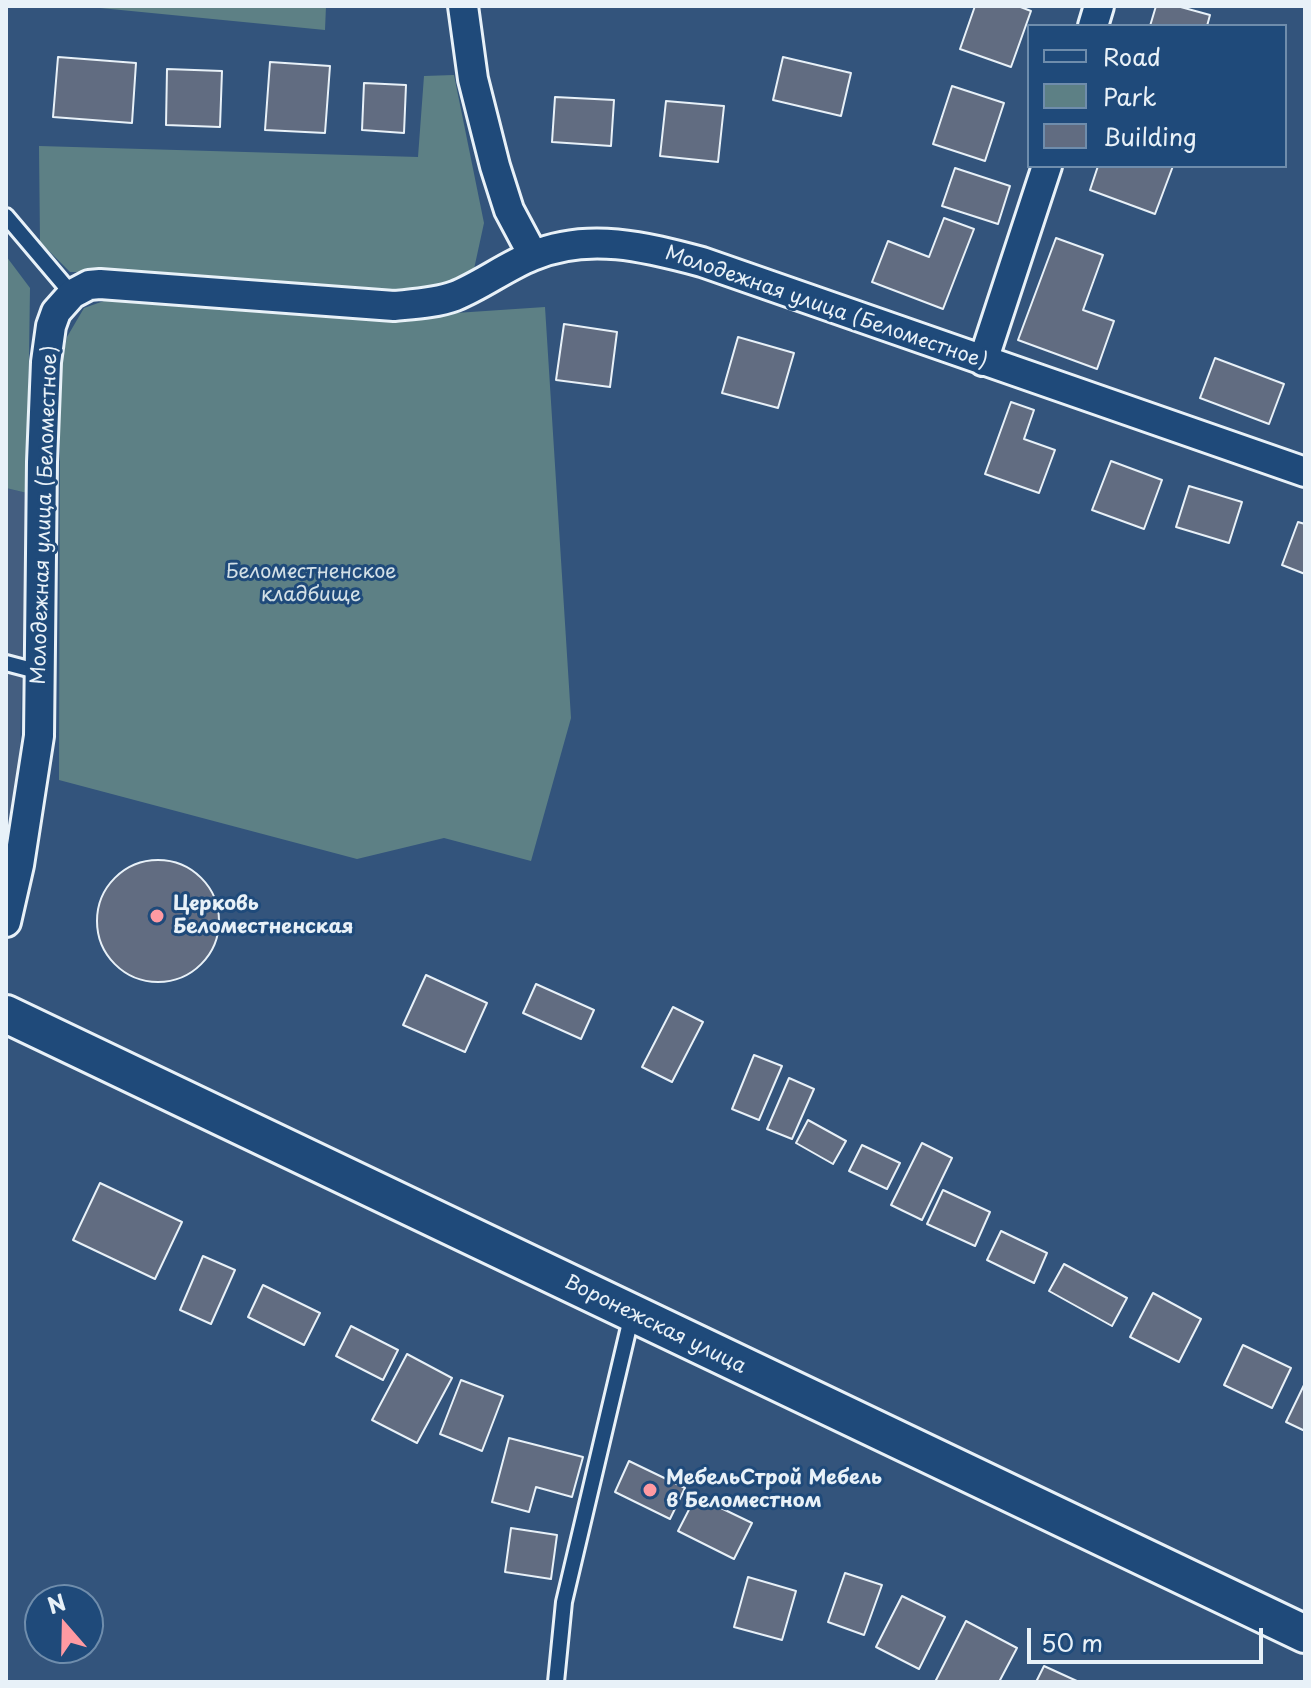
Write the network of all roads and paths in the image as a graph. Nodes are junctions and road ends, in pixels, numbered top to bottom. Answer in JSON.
{"nodes":[{"id":1,"x":463,"y":6,"type":"edge"},
{"id":2,"x":1046,"y":168,"type":"edge"},
{"id":3,"x":6,"y":216,"type":"edge"},
{"id":4,"x":533,"y":255,"type":"junction"},
{"id":5,"x":72,"y":294,"type":"junction"},
{"id":6,"x":983,"y":361,"type":"junction"},
{"id":7,"x":1305,"y":472,"type":"edge"},
{"id":8,"x":6,"y":663,"type":"edge"},
{"id":9,"x":40,"y":672,"type":"junction"},
{"id":10,"x":6,"y":922,"type":"edge"},
{"id":11,"x":6,"y":1014,"type":"edge"},
{"id":12,"x":632,"y":1314,"type":"junction"},
{"id":13,"x":1305,"y":1634,"type":"edge"},
{"id":14,"x":556,"y":1682,"type":"edge"}],
"edges":[{"from":1,"to":4,"type":"street"},
{"from":2,"to":6,"type":"street"},
{"from":3,"to":5,"type":"lane"},
{"from":4,"to":5,"type":"street","name":"Молодежная улица (Беломестное)"},
{"from":4,"to":6,"type":"street","name":"Молодежная улица (Беломестное)"},
{"from":5,"to":9,"type":"street","name":"Молодежная улица (Беломестное)"},
{"from":6,"to":7,"type":"street","name":"Молодежная улица (Беломестное)"},
{"from":8,"to":9,"type":"lane"},
{"from":9,"to":10,"type":"street","name":"Молодежная улица (Беломестное)"},
{"from":11,"to":12,"type":"street","name":"Воронежская улица"},
{"from":12,"to":13,"type":"street","name":"Воронежская улица"},
{"from":12,"to":14,"type":"lane"}]}
